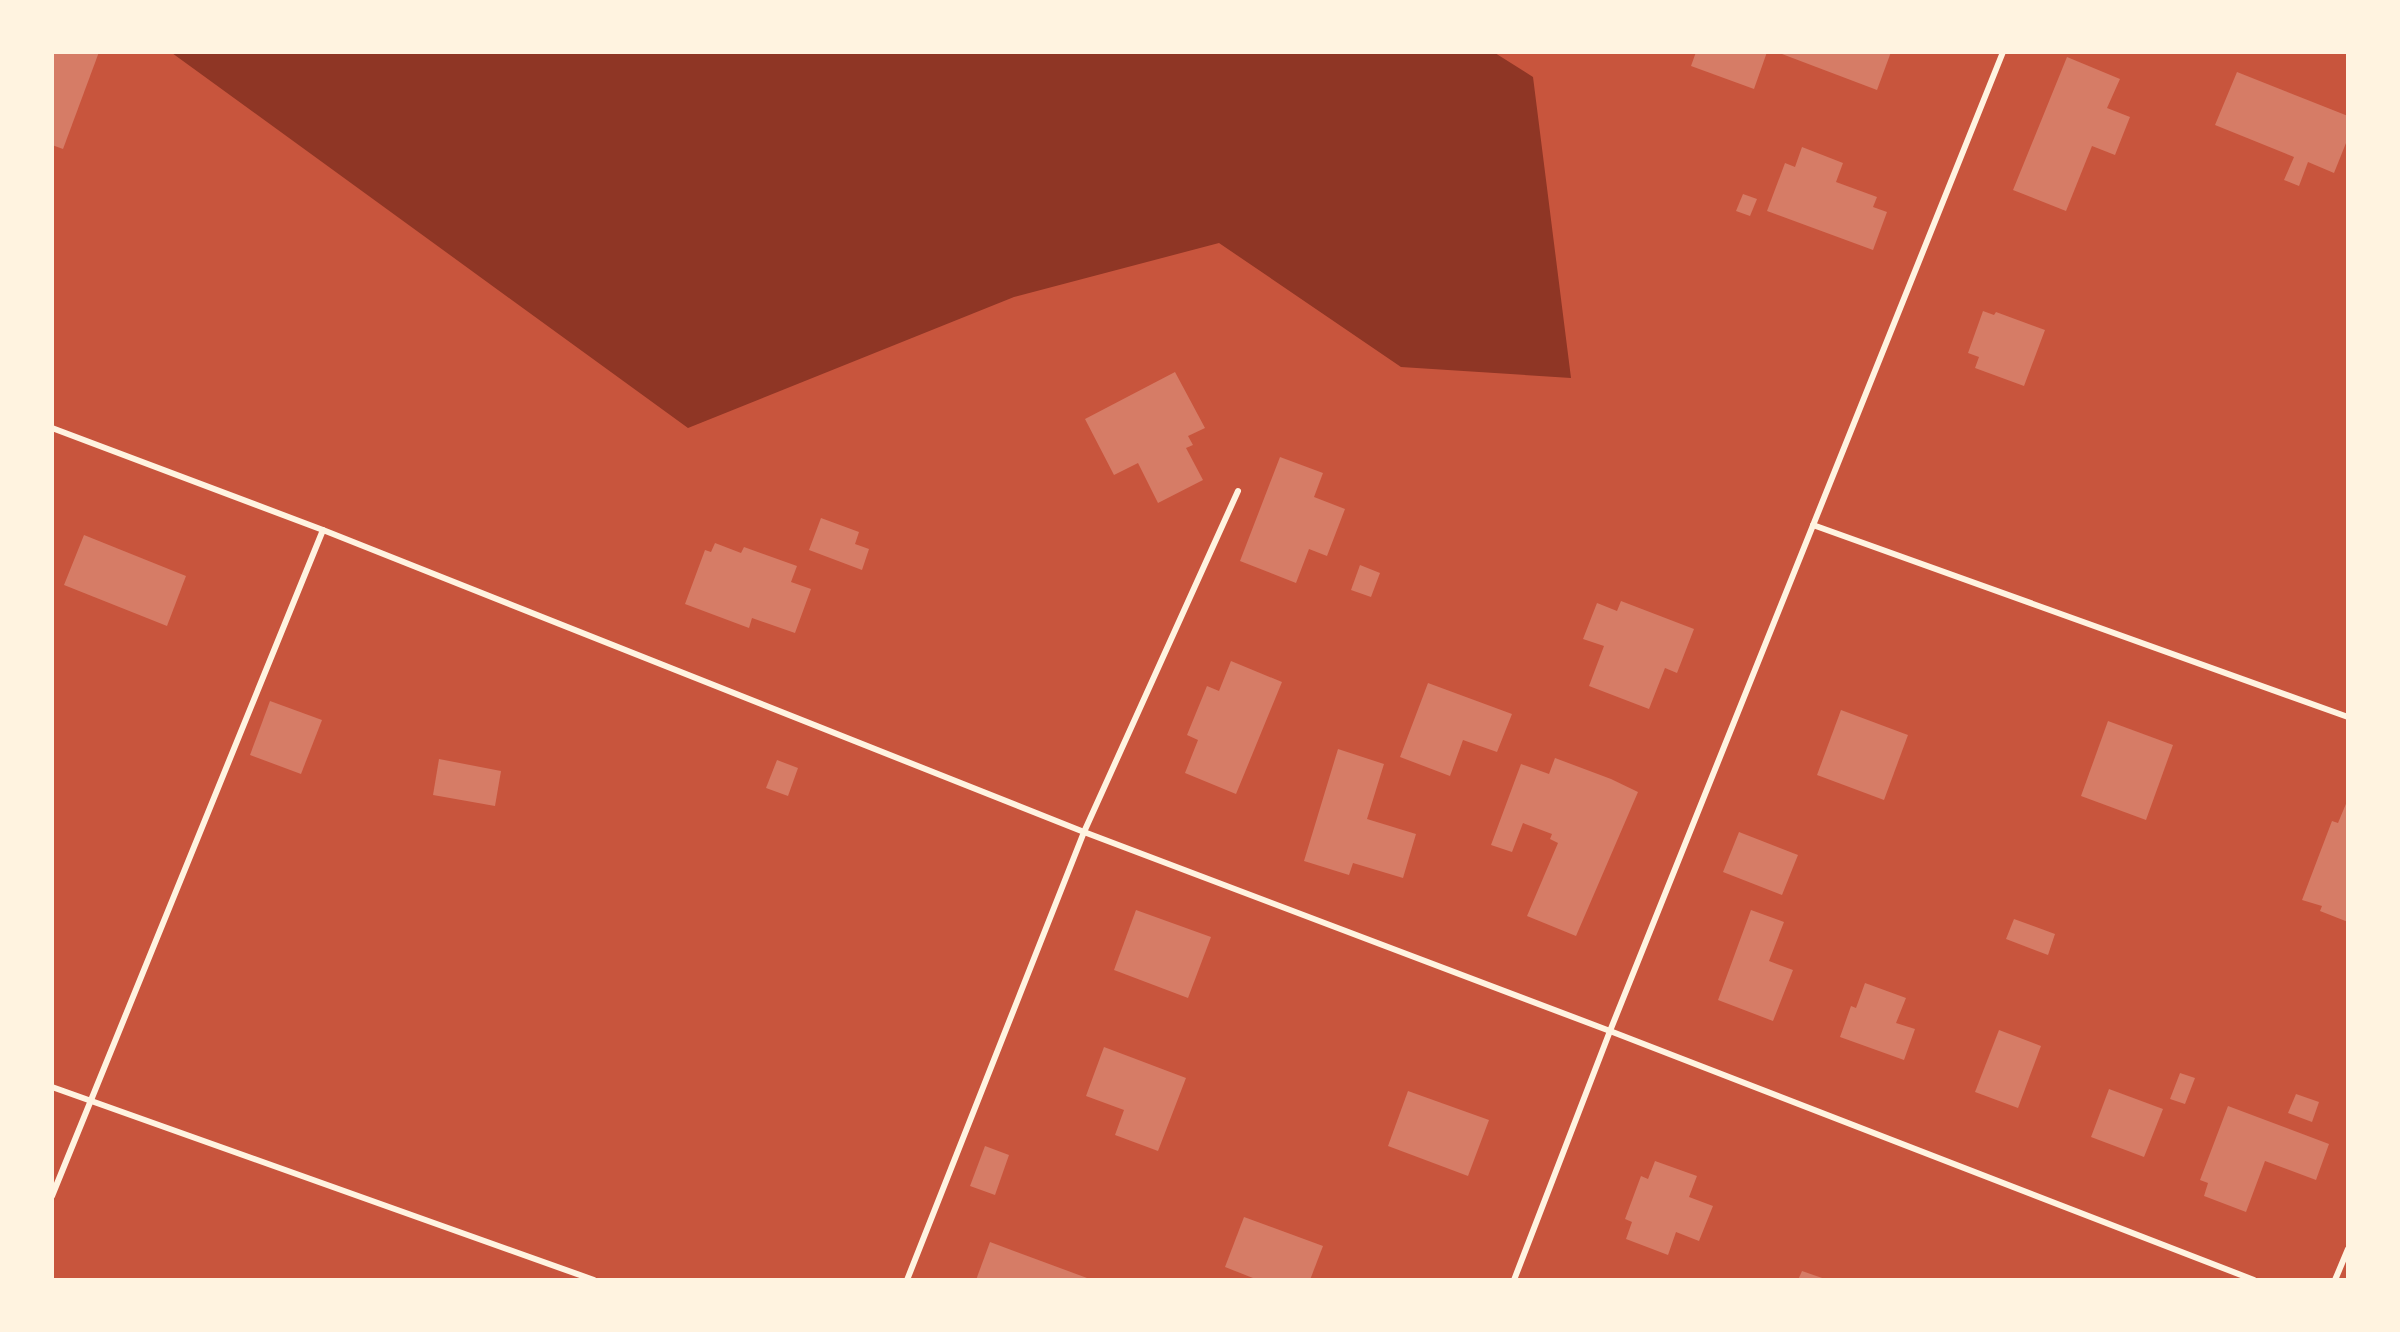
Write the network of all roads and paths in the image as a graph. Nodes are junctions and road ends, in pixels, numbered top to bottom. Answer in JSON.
{"nodes":[{"id":1,"x":2003,"y":52,"type":"edge"},
{"id":2,"x":52,"y":428,"type":"edge"},
{"id":3,"x":1238,"y":491,"type":"dead end"},
{"id":4,"x":1813,"y":525,"type":"junction"},
{"id":5,"x":323,"y":530,"type":"junction"},
{"id":6,"x":2348,"y":717,"type":"edge"},
{"id":7,"x":1084,"y":832,"type":"junction"},
{"id":8,"x":1611,"y":1031,"type":"junction"},
{"id":9,"x":52,"y":1087,"type":"edge"},
{"id":10,"x":90,"y":1101,"type":"junction"},
{"id":11,"x":52,"y":1196,"type":"edge"},
{"id":12,"x":2348,"y":1249,"type":"edge"},
{"id":13,"x":594,"y":1280,"type":"edge"},
{"id":14,"x":907,"y":1280,"type":"edge"},
{"id":15,"x":1514,"y":1280,"type":"edge"},
{"id":16,"x":2254,"y":1280,"type":"edge"},
{"id":17,"x":2336,"y":1280,"type":"edge"}],
"edges":[{"from":1,"to":4,"type":"street"},
{"from":2,"to":5,"type":"street"},
{"from":3,"to":7,"type":"street"},
{"from":4,"to":6,"type":"street"},
{"from":4,"to":8,"type":"street"},
{"from":5,"to":7,"type":"street"},
{"from":5,"to":10,"type":"street"},
{"from":7,"to":8,"type":"street"},
{"from":7,"to":14,"type":"street"},
{"from":8,"to":15,"type":"street"},
{"from":8,"to":16,"type":"street"},
{"from":9,"to":10,"type":"street"},
{"from":10,"to":11,"type":"street"},
{"from":10,"to":13,"type":"street"},
{"from":12,"to":17,"type":"street"}]}
